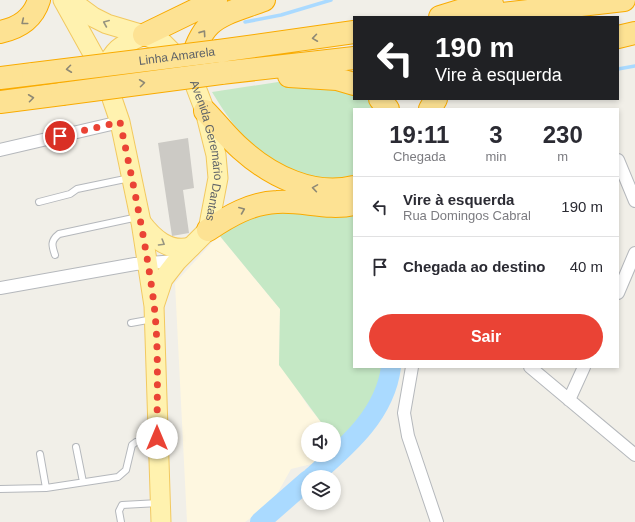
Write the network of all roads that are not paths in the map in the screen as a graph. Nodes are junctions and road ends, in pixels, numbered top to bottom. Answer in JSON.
{"nodes":[{"id":1,"x":39,"y":0,"type":"edge"},
{"id":2,"x":63,"y":0,"type":"edge"},
{"id":3,"x":70,"y":0,"type":"edge"},
{"id":4,"x":216,"y":0,"type":"edge"},
{"id":5,"x":264,"y":0,"type":"edge"},
{"id":6,"x":515,"y":0,"type":"edge"},
{"id":7,"x":624,"y":0,"type":"edge"},
{"id":8,"x":443,"y":16,"type":"edge"},
{"id":9,"x":485,"y":16,"type":"edge"},
{"id":10,"x":635,"y":23,"type":"edge"},
{"id":11,"x":619,"y":25,"type":"edge"},
{"id":12,"x":0,"y":32,"type":"edge"},
{"id":13,"x":353,"y":32,"type":"edge"},
{"id":14,"x":635,"y":33,"type":"edge"},
{"id":15,"x":144,"y":35,"type":"junction"},
{"id":16,"x":619,"y":37,"type":"edge"},
{"id":17,"x":353,"y":58,"type":"edge"},
{"id":18,"x":189,"y":68,"type":"junction"},
{"id":19,"x":103,"y":72,"type":"junction"},
{"id":20,"x":229,"y":73,"type":"junction"},
{"id":21,"x":0,"y":78,"type":"edge"},
{"id":22,"x":353,"y":84,"type":"edge"},
{"id":23,"x":381,"y":100,"type":"edge"},
{"id":24,"x":0,"y":102,"type":"edge"},
{"id":25,"x":387,"y":108,"type":"edge"},
{"id":26,"x":205,"y":111,"type":"junction"},
{"id":27,"x":120,"y":122,"type":"junction"},
{"id":28,"x":0,"y":150,"type":"edge"},
{"id":29,"x":619,"y":162,"type":"edge"},
{"id":30,"x":132,"y":178,"type":"junction"},
{"id":31,"x":353,"y":187,"type":"edge"},
{"id":32,"x":635,"y":201,"type":"edge"},
{"id":33,"x":39,"y":202,"type":"dead end"},
{"id":34,"x":353,"y":204,"type":"edge"},
{"id":35,"x":140,"y":219,"type":"junction"},
{"id":36,"x":208,"y":230,"type":"junction"},
{"id":37,"x":191,"y":247,"type":"junction"},
{"id":38,"x":635,"y":253,"type":"edge"},
{"id":39,"x":55,"y":255,"type":"dead end"},
{"id":40,"x":177,"y":261,"type":"junction"},
{"id":41,"x":148,"y":264,"type":"junction"},
{"id":42,"x":623,"y":270,"type":"edge"},
{"id":43,"x":0,"y":288,"type":"edge"},
{"id":44,"x":619,"y":288,"type":"edge"},
{"id":45,"x":154,"y":312,"type":"junction"},
{"id":46,"x":131,"y":323,"type":"dead end"},
{"id":47,"x":412,"y":368,"type":"edge"},
{"id":48,"x":531,"y":368,"type":"edge"},
{"id":49,"x":584,"y":368,"type":"edge"},
{"id":50,"x":569,"y":400,"type":"junction"},
{"id":51,"x":157,"y":438,"type":"junction"},
{"id":52,"x":76,"y":447,"type":"dead end"},
{"id":53,"x":634,"y":452,"type":"edge"},
{"id":54,"x":40,"y":454,"type":"dead end"},
{"id":55,"x":83,"y":482,"type":"junction"},
{"id":56,"x":46,"y":488,"type":"junction"},
{"id":57,"x":0,"y":489,"type":"edge"},
{"id":58,"x":161,"y":503,"type":"junction"},
{"id":59,"x":121,"y":522,"type":"edge"},
{"id":60,"x":161,"y":522,"type":"edge"},
{"id":61,"x":437,"y":522,"type":"edge"}],
"edges":[{"from":1,"to":12,"type":"highway","one_way":true},
{"from":2,"to":19,"type":"main road","name":"Avenida Geremário Dantas"},
{"from":15,"to":3,"type":"main road","name":"Avenida Geremário Dantas","one_way":true},
{"from":4,"to":15,"type":"highway"},
{"from":18,"to":5,"type":"highway","one_way":true},
{"from":6,"to":8,"type":"highway"},
{"from":7,"to":9,"type":"highway"},
{"from":10,"to":11,"type":"highway"},
{"from":13,"to":21,"type":"highway","name":"Linha Amarela","one_way":true,"bridge":true},
{"from":14,"to":16,"type":"highway"},
{"from":15,"to":18,"type":"main road","name":"Avenida Geremário Dantas"},
{"from":15,"to":19,"type":"main road"},
{"from":17,"to":20,"type":"highway","name":"Linha Amarela"},
{"from":18,"to":26,"type":"main road","name":"Avenida Geremário Dantas"},
{"from":19,"to":27,"type":"main road","name":"Avenida Geremário Dantas"},
{"from":20,"to":22,"type":"highway"},
{"from":24,"to":20,"type":"highway","name":"Linha Amarela","one_way":true,"bridge":true},
{"from":23,"to":25,"type":"highway"},
{"from":31,"to":26,"type":"highway","one_way":true},
{"from":26,"to":36,"type":"main road","name":"Avenida Geremário Dantas"},
{"from":27,"to":28,"type":"street"},
{"from":27,"to":30,"type":"main road","name":"Avenida Geremário Dantas"},
{"from":29,"to":32,"type":"street"},
{"from":30,"to":33,"type":"lane"},
{"from":30,"to":35,"type":"main road","name":"Avenida Geremário Dantas"},
{"from":36,"to":34,"type":"highway","one_way":true},
{"from":35,"to":37,"type":"main road","one_way":true},
{"from":35,"to":39,"type":"lane"},
{"from":35,"to":41,"type":"main road","name":"Avenida Geremário Dantas"},
{"from":36,"to":37,"type":"main road","name":"Avenida Geremário Dantas"},
{"from":37,"to":40,"type":"main road","name":"Avenida Geremário Dantas"},
{"from":38,"to":42,"type":"street"},
{"from":40,"to":41,"type":"street"},
{"from":40,"to":45,"type":"main road","name":"Avenida Geremário Dantas"},
{"from":41,"to":43,"type":"street"},
{"from":41,"to":45,"type":"main road","name":"Avenida Geremário Dantas"},
{"from":42,"to":44,"type":"street"},
{"from":45,"to":46,"type":"lane"},
{"from":45,"to":51,"type":"main road","name":"Avenida Geremário Dantas"},
{"from":47,"to":61,"type":"street"},
{"from":48,"to":50,"type":"street"},
{"from":49,"to":50,"type":"street"},
{"from":50,"to":53,"type":"street"},
{"from":51,"to":55,"type":"lane"},
{"from":51,"to":58,"type":"main road","name":"Avenida Geremário Dantas"},
{"from":52,"to":55,"type":"lane"},
{"from":54,"to":56,"type":"lane"},
{"from":55,"to":56,"type":"lane"},
{"from":56,"to":57,"type":"lane"},
{"from":58,"to":59,"type":"lane"},
{"from":58,"to":60,"type":"main road","name":"Avenida Geremário Dantas"}]}
